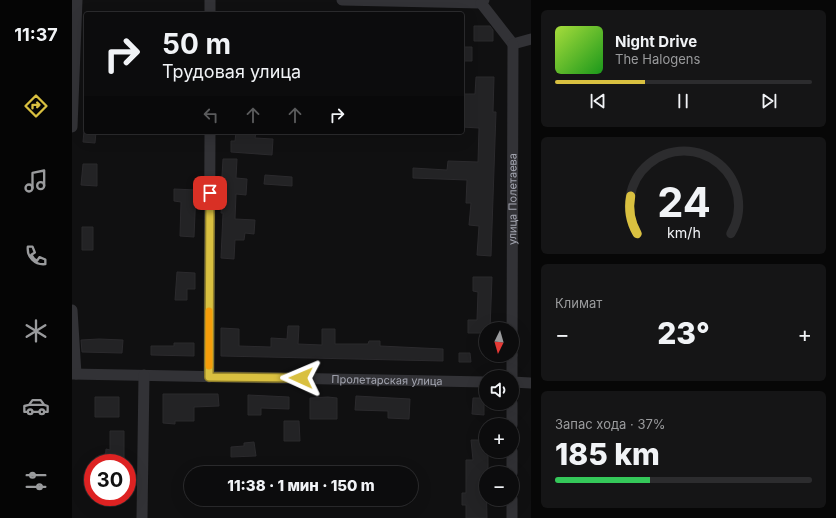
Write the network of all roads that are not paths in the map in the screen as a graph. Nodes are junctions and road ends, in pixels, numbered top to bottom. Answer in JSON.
{"nodes":[{"id":1,"x":77,"y":0,"type":"edge"},
{"id":2,"x":210,"y":0,"type":"edge"},
{"id":3,"x":342,"y":0,"type":"edge"},
{"id":4,"x":482,"y":1,"type":"edge"},
{"id":5,"x":210,"y":12,"type":"edge"},
{"id":6,"x":531,"y":39,"type":"edge"},
{"id":7,"x":513,"y":44,"type":"junction"},
{"id":8,"x":72,"y":126,"type":"edge"},
{"id":9,"x":210,"y":134,"type":"edge"},
{"id":10,"x":72,"y":310,"type":"edge"},
{"id":11,"x":512,"y":322,"type":"edge"},
{"id":12,"x":74,"y":374,"type":"edge"},
{"id":13,"x":144,"y":375,"type":"junction"},
{"id":14,"x":209,"y":377,"type":"junction"},
{"id":15,"x":479,"y":382,"type":"edge"},
{"id":16,"x":519,"y":382,"type":"edge"},
{"id":17,"x":531,"y":383,"type":"edge"},
{"id":18,"x":512,"y":506,"type":"edge"},
{"id":19,"x":142,"y":518,"type":"edge"},
{"id":20,"x":512,"y":518,"type":"edge"}],
"edges":[{"from":1,"to":8,"type":"street"},
{"from":2,"to":5,"type":"street"},
{"from":3,"to":4,"type":"street"},
{"from":4,"to":7,"type":"street"},
{"from":6,"to":7,"type":"street"},
{"from":7,"to":11,"type":"street","name":"улица Полетаева"},
{"from":9,"to":14,"type":"street"},
{"from":10,"to":12,"type":"street"},
{"from":12,"to":13,"type":"street","name":"Пролетарская улица"},
{"from":13,"to":14,"type":"street","name":"Пролетарская улица"},
{"from":13,"to":19,"type":"street"},
{"from":14,"to":15,"type":"street","name":"Пролетарская улица"},
{"from":16,"to":17,"type":"street"},
{"from":18,"to":20,"type":"street"}]}
